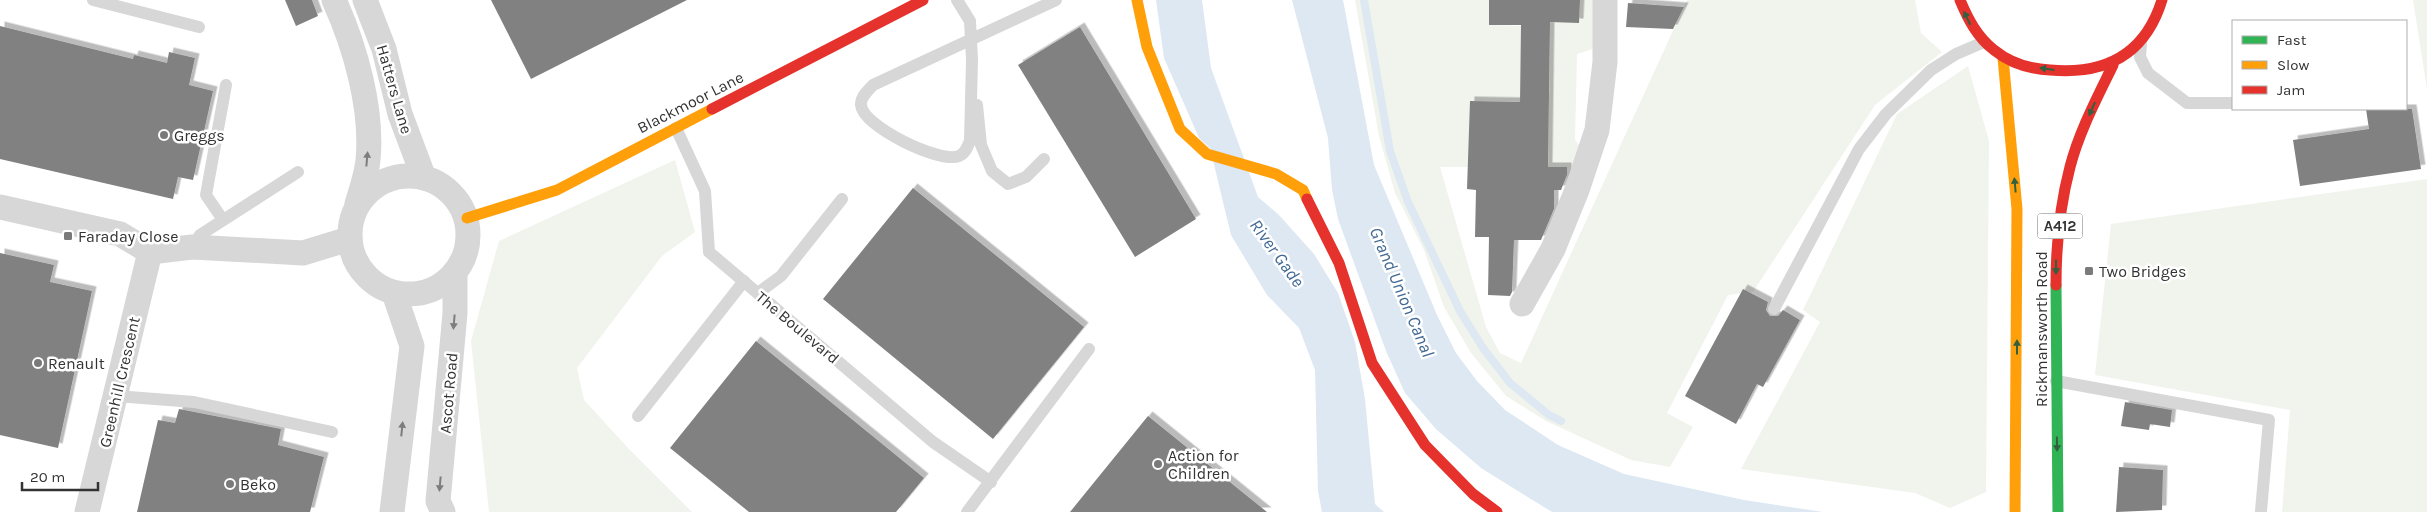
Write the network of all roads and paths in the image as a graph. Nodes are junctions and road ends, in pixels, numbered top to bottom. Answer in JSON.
{"nodes":[{"id":1,"x":93,"y":0,"type":"edge"},
{"id":2,"x":334,"y":0,"type":"edge"},
{"id":3,"x":365,"y":0,"type":"edge"},
{"id":4,"x":923,"y":0,"type":"edge"},
{"id":5,"x":957,"y":0,"type":"edge"},
{"id":6,"x":1056,"y":0,"type":"edge"},
{"id":7,"x":1137,"y":0,"type":"edge"},
{"id":8,"x":1605,"y":0,"type":"edge"},
{"id":9,"x":1960,"y":0,"type":"edge"},
{"id":10,"x":2162,"y":0,"type":"edge"},
{"id":11,"x":199,"y":27,"type":"dead end"},
{"id":12,"x":2141,"y":39,"type":"junction"},
{"id":13,"x":970,"y":41,"type":"junction"},
{"id":14,"x":1984,"y":42,"type":"junction"},
{"id":15,"x":2003,"y":58,"type":"junction"},
{"id":16,"x":972,"y":60,"type":"junction"},
{"id":17,"x":2113,"y":65,"type":"junction"},
{"id":18,"x":226,"y":85,"type":"dead end"},
{"id":19,"x":2232,"y":103,"type":"edge"},
{"id":20,"x":676,"y":128,"type":"junction"},
{"id":21,"x":1044,"y":159,"type":"dead end"},
{"id":22,"x":298,"y":172,"type":"dead end"},
{"id":23,"x":424,"y":178,"type":"junction"},
{"id":24,"x":842,"y":199,"type":"dead end"},
{"id":25,"x":0,"y":207,"type":"edge"},
{"id":26,"x":357,"y":207,"type":"junction"},
{"id":27,"x":467,"y":218,"type":"junction"},
{"id":28,"x":223,"y":220,"type":"junction"},
{"id":29,"x":350,"y":239,"type":"junction"},
{"id":30,"x":192,"y":247,"type":"junction"},
{"id":31,"x":150,"y":252,"type":"junction"},
{"id":32,"x":455,"y":274,"type":"junction"},
{"id":33,"x":744,"y":281,"type":"junction"},
{"id":34,"x":394,"y":293,"type":"junction"},
{"id":35,"x":758,"y":293,"type":"junction"},
{"id":36,"x":1522,"y":304,"type":"dead end"},
{"id":37,"x":1774,"y":308,"type":"dead end"},
{"id":38,"x":1088,"y":349,"type":"dead end"},
{"id":39,"x":2056,"y":382,"type":"junction"},
{"id":40,"x":116,"y":396,"type":"junction"},
{"id":41,"x":638,"y":416,"type":"dead end"},
{"id":42,"x":332,"y":432,"type":"dead end"},
{"id":43,"x":992,"y":482,"type":"junction"},
{"id":44,"x":2261,"y":511,"type":"edge"},
{"id":45,"x":88,"y":512,"type":"edge"},
{"id":46,"x":392,"y":512,"type":"edge"},
{"id":47,"x":443,"y":512,"type":"edge"},
{"id":48,"x":967,"y":512,"type":"edge"},
{"id":49,"x":1497,"y":512,"type":"edge"},
{"id":50,"x":2015,"y":512,"type":"edge"},
{"id":51,"x":2058,"y":512,"type":"edge"}],
"edges":[{"from":1,"to":11,"type":"lane"},
{"from":26,"to":2,"type":"street","one_way":true},
{"from":3,"to":23,"type":"street","name":"Hatters Lane"},
{"from":4,"to":20,"type":"main road","name":"Blackmoor Lane"},
{"from":5,"to":13,"type":"lane"},
{"from":6,"to":13,"type":"lane"},
{"from":7,"to":49,"type":"main road"},
{"from":8,"to":36,"type":"street"},
{"from":14,"to":9,"type":"main road","number":"A412","one_way":true},
{"from":10,"to":12,"type":"main road","number":"A412"},
{"from":12,"to":17,"type":"main road","number":"A412"},
{"from":12,"to":19,"type":"lane"},
{"from":13,"to":16,"type":"lane"},
{"from":13,"to":16,"type":"lane"},
{"from":14,"to":15,"type":"main road","number":"A412"},
{"from":14,"to":37,"type":"lane"},
{"from":17,"to":15,"type":"main road","number":"A412","one_way":true},
{"from":50,"to":15,"type":"main road","name":"Rickmansworth Road","number":"A412","one_way":true},
{"from":16,"to":21,"type":"lane"},
{"from":17,"to":39,"type":"main road","name":"Rickmansworth Road","number":"A412","one_way":true},
{"from":18,"to":28,"type":"lane"},
{"from":20,"to":27,"type":"main road","name":"Blackmoor Lane"},
{"from":20,"to":33,"type":"lane","name":"The Boulevard"},
{"from":22,"to":28,"type":"lane"},
{"from":23,"to":26,"type":"street"},
{"from":23,"to":27,"type":"street"},
{"from":24,"to":35,"type":"lane"},
{"from":25,"to":31,"type":"street"},
{"from":26,"to":29,"type":"street"},
{"from":27,"to":32,"type":"street"},
{"from":28,"to":30,"type":"lane"},
{"from":29,"to":30,"type":"street"},
{"from":29,"to":34,"type":"street"},
{"from":30,"to":31,"type":"street"},
{"from":31,"to":40,"type":"street","name":"Greenhill Crescent"},
{"from":32,"to":34,"type":"street"},
{"from":32,"to":47,"type":"street","name":"Ascot Road","one_way":true},
{"from":33,"to":35,"type":"lane","name":"The Boulevard"},
{"from":33,"to":41,"type":"lane"},
{"from":46,"to":34,"type":"street","one_way":true},
{"from":35,"to":43,"type":"lane","name":"The Boulevard"},
{"from":38,"to":43,"type":"lane"},
{"from":39,"to":44,"type":"lane"},
{"from":39,"to":51,"type":"main road","name":"Rickmansworth Road","number":"A412","one_way":true},
{"from":40,"to":42,"type":"lane"},
{"from":40,"to":45,"type":"street","name":"Greenhill Crescent"},
{"from":43,"to":48,"type":"lane"}]}
